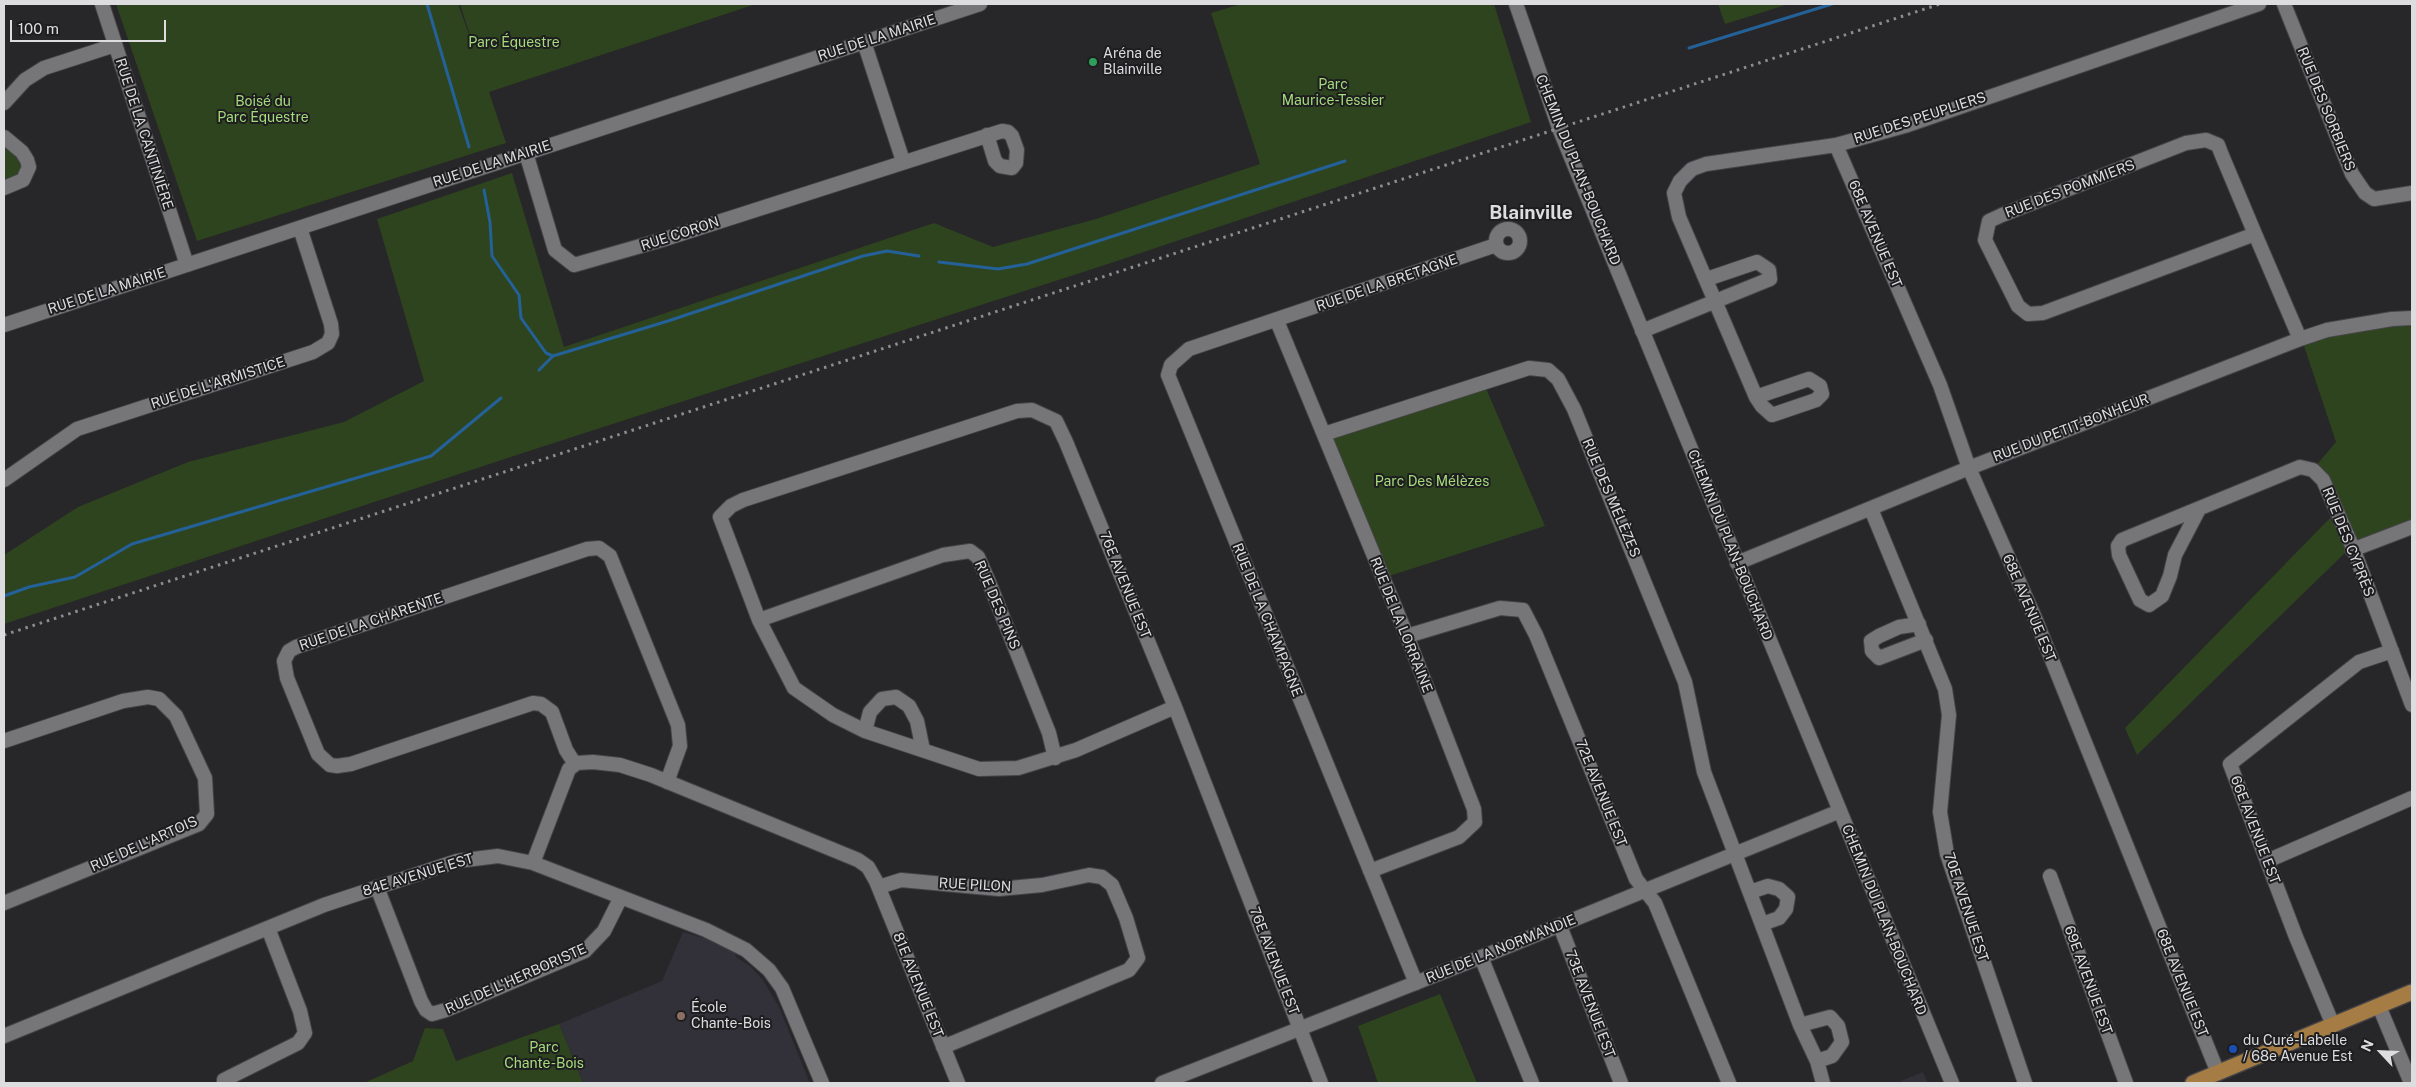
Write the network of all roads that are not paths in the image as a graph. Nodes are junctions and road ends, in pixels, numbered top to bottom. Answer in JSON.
{"nodes":[{"id":1,"x":102,"y":4,"type":"edge"},
{"id":2,"x":980,"y":4,"type":"edge"},
{"id":3,"x":1516,"y":4,"type":"edge"},
{"id":4,"x":2260,"y":4,"type":"edge"},
{"id":5,"x":2284,"y":4,"type":"edge"},
{"id":6,"x":864,"y":42,"type":"junction"},
{"id":7,"x":115,"y":45,"type":"junction"},
{"id":8,"x":4,"y":103,"type":"edge"},
{"id":9,"x":987,"y":135,"type":"dead end"},
{"id":10,"x":4,"y":137,"type":"edge"},
{"id":11,"x":1836,"y":145,"type":"junction"},
{"id":12,"x":526,"y":153,"type":"junction"},
{"id":13,"x":903,"y":161,"type":"junction"},
{"id":14,"x":4,"y":188,"type":"edge"},
{"id":15,"x":2412,"y":193,"type":"edge"},
{"id":16,"x":300,"y":228,"type":"junction"},
{"id":17,"x":2255,"y":234,"type":"junction"},
{"id":18,"x":1496,"y":245,"type":"dead end"},
{"id":19,"x":187,"y":265,"type":"junction"},
{"id":20,"x":1707,"y":279,"type":"junction"},
{"id":21,"x":1714,"y":300,"type":"junction"},
{"id":22,"x":2412,"y":318,"type":"edge"},
{"id":23,"x":1277,"y":321,"type":"junction"},
{"id":24,"x":4,"y":325,"type":"edge"},
{"id":25,"x":1642,"y":331,"type":"junction"},
{"id":26,"x":2300,"y":339,"type":"junction"},
{"id":27,"x":1756,"y":397,"type":"dead end"},
{"id":28,"x":1324,"y":434,"type":"junction"},
{"id":29,"x":1969,"y":468,"type":"junction"},
{"id":30,"x":4,"y":480,"type":"edge"},
{"id":31,"x":1871,"y":509,"type":"junction"},
{"id":32,"x":2199,"y":509,"type":"junction"},
{"id":33,"x":2412,"y":527,"type":"edge"},
{"id":34,"x":2352,"y":550,"type":"junction"},
{"id":35,"x":1738,"y":563,"type":"junction"},
{"id":36,"x":759,"y":620,"type":"junction"},
{"id":37,"x":1919,"y":624,"type":"junction"},
{"id":38,"x":1407,"y":636,"type":"junction"},
{"id":39,"x":1926,"y":640,"type":"junction"},
{"id":40,"x":2392,"y":652,"type":"junction"},
{"id":41,"x":2412,"y":705,"type":"edge"},
{"id":42,"x":1175,"y":707,"type":"junction"},
{"id":43,"x":865,"y":731,"type":"junction"},
{"id":44,"x":4,"y":741,"type":"edge"},
{"id":45,"x":923,"y":750,"type":"junction"},
{"id":46,"x":1055,"y":758,"type":"junction"},
{"id":47,"x":575,"y":764,"type":"junction"},
{"id":48,"x":667,"y":782,"type":"junction"},
{"id":49,"x":2412,"y":798,"type":"edge"},
{"id":50,"x":1840,"y":811,"type":"junction"},
{"id":51,"x":1735,"y":854,"type":"junction"},
{"id":52,"x":2267,"y":861,"type":"junction"},
{"id":53,"x":533,"y":863,"type":"junction"},
{"id":54,"x":1370,"y":871,"type":"junction"},
{"id":55,"x":2050,"y":876,"type":"dead end"},
{"id":56,"x":377,"y":887,"type":"junction"},
{"id":57,"x":879,"y":887,"type":"junction"},
{"id":58,"x":1646,"y":890,"type":"junction"},
{"id":59,"x":1750,"y":892,"type":"junction"},
{"id":60,"x":621,"y":896,"type":"junction"},
{"id":61,"x":4,"y":903,"type":"edge"},
{"id":62,"x":1762,"y":924,"type":"junction"},
{"id":63,"x":1560,"y":926,"type":"junction"},
{"id":64,"x":268,"y":928,"type":"junction"},
{"id":65,"x":1481,"y":957,"type":"junction"},
{"id":66,"x":1416,"y":983,"type":"junction"},
{"id":67,"x":2412,"y":992,"type":"edge"},
{"id":68,"x":2379,"y":1006,"type":"junction"},
{"id":69,"x":1800,"y":1025,"type":"junction"},
{"id":70,"x":2332,"y":1025,"type":"junction"},
{"id":71,"x":1300,"y":1027,"type":"junction"},
{"id":72,"x":4,"y":1036,"type":"edge"},
{"id":73,"x":943,"y":1046,"type":"junction"},
{"id":74,"x":1818,"y":1061,"type":"junction"},
{"id":75,"x":2218,"y":1073,"type":"junction"},
{"id":76,"x":224,"y":1083,"type":"edge"},
{"id":77,"x":822,"y":1083,"type":"edge"},
{"id":78,"x":958,"y":1083,"type":"edge"},
{"id":79,"x":1162,"y":1083,"type":"edge"},
{"id":80,"x":1322,"y":1083,"type":"edge"},
{"id":81,"x":1532,"y":1083,"type":"edge"},
{"id":82,"x":1621,"y":1083,"type":"edge"},
{"id":83,"x":1729,"y":1083,"type":"edge"},
{"id":84,"x":1823,"y":1083,"type":"edge"},
{"id":85,"x":1952,"y":1083,"type":"edge"},
{"id":86,"x":2025,"y":1083,"type":"edge"},
{"id":87,"x":2126,"y":1083,"type":"edge"},
{"id":88,"x":2192,"y":1083,"type":"edge"},
{"id":89,"x":2411,"y":1083,"type":"edge"}],
"edges":[{"from":1,"to":7,"type":"street","name":"RUE DE LA CANTINIÈRE"},
{"from":2,"to":6,"type":"street","name":"RUE DE LA MAIRIE"},
{"from":3,"to":25,"type":"street","name":"CHEMIN DU PLAN-BOUCHARD"},
{"from":4,"to":11,"type":"street","name":"RUE DES PEUPLIERS"},
{"from":5,"to":15,"type":"street","name":"RUE DES SORBIERS"},
{"from":6,"to":12,"type":"street","name":"RUE DE LA MAIRIE"},
{"from":6,"to":13,"type":"street"},
{"from":7,"to":8,"type":"street"},
{"from":7,"to":19,"type":"street","name":"RUE DE LA CANTINIÈRE"},
{"from":9,"to":13,"type":"street","name":"RUE CORON"},
{"from":10,"to":14,"type":"street"},
{"from":11,"to":20,"type":"street","name":"RUE DES PEUPLIERS"},
{"from":11,"to":29,"type":"street","name":"68E AVENUE EST"},
{"from":12,"to":13,"type":"street","name":"RUE CORON"},
{"from":12,"to":16,"type":"street","name":"RUE DE LA MAIRIE"},
{"from":16,"to":19,"type":"street","name":"RUE DE LA MAIRIE"},
{"from":16,"to":30,"type":"street","name":"RUE DE L'ARMISTICE"},
{"from":17,"to":17,"type":"street","name":"RUE DES POMMIERS"},
{"from":17,"to":26,"type":"street","name":"RUE DES POMMIERS"},
{"from":18,"to":23,"type":"street","name":"RUE DE LA BRETAGNE"},
{"from":19,"to":24,"type":"street","name":"RUE DE LA MAIRIE"},
{"from":20,"to":21,"type":"street","name":"RUE DES PEUPLIERS"},
{"from":20,"to":21,"type":"street"},
{"from":21,"to":25,"type":"street"},
{"from":21,"to":27,"type":"street","name":"RUE DES PEUPLIERS"},
{"from":22,"to":26,"type":"street","name":"RUE DU PETIT-BONHEUR"},
{"from":23,"to":28,"type":"street","name":"RUE DE LA LORRAINE"},
{"from":23,"to":54,"type":"street","name":"RUE DE LA CHAMPAGNE"},
{"from":25,"to":35,"type":"street","name":"CHEMIN DU PLAN-BOUCHARD"},
{"from":26,"to":29,"type":"street","name":"RUE DU PETIT-BONHEUR"},
{"from":28,"to":38,"type":"street","name":"RUE DE LA LORRAINE"},
{"from":28,"to":51,"type":"street","name":"RUE DES MÉLÈZES"},
{"from":29,"to":31,"type":"street","name":"RUE DU PETIT-BONHEUR"},
{"from":29,"to":75,"type":"street","name":"68E AVENUE EST"},
{"from":31,"to":35,"type":"street","name":"RUE DU PETIT-BONHEUR"},
{"from":31,"to":37,"type":"street","name":"70E AVENUE EST"},
{"from":32,"to":32,"type":"street","name":"RUE DES CYPRÈS"},
{"from":32,"to":34,"type":"street","name":"RUE DES CYPRÈS"},
{"from":33,"to":34,"type":"street"},
{"from":34,"to":40,"type":"street","name":"RUE DES CYPRÈS"},
{"from":35,"to":50,"type":"street","name":"CHEMIN DU PLAN-BOUCHARD"},
{"from":36,"to":42,"type":"street","name":"76E AVENUE EST"},
{"from":36,"to":43,"type":"street"},
{"from":36,"to":46,"type":"street","name":"RUE DES PINS"},
{"from":37,"to":39,"type":"street","name":"70E AVENUE EST"},
{"from":37,"to":39,"type":"street"},
{"from":38,"to":54,"type":"street","name":"RUE DE LA LORRAINE"},
{"from":38,"to":58,"type":"street","name":"72E AVENUE EST"},
{"from":39,"to":86,"type":"street","name":"70E AVENUE EST"},
{"from":40,"to":41,"type":"street","name":"RUE DES CYPRÈS"},
{"from":40,"to":52,"type":"street","name":"66E AVENUE EST"},
{"from":42,"to":46,"type":"street"},
{"from":42,"to":71,"type":"street","name":"76E AVENUE EST"},
{"from":43,"to":45,"type":"street"},
{"from":43,"to":45,"type":"street"},
{"from":44,"to":61,"type":"street","name":"RUE DE L'ARTOIS"},
{"from":45,"to":46,"type":"street"},
{"from":47,"to":48,"type":"street"},
{"from":47,"to":48,"type":"street","name":"RUE DE LA CHARENTE"},
{"from":47,"to":53,"type":"street"},
{"from":48,"to":57,"type":"street"},
{"from":49,"to":52,"type":"street"},
{"from":50,"to":51,"type":"street","name":"RUE DE LA NORMANDIE"},
{"from":50,"to":85,"type":"street","name":"CHEMIN DU PLAN-BOUCHARD"},
{"from":51,"to":58,"type":"street","name":"RUE DE LA NORMANDIE"},
{"from":51,"to":59,"type":"street","name":"RUE DES MÉLÈZES"},
{"from":52,"to":70,"type":"street","name":"66E AVENUE EST"},
{"from":53,"to":56,"type":"street","name":"84E AVENUE EST"},
{"from":53,"to":60,"type":"street","name":"84E AVENUE EST"},
{"from":54,"to":66,"type":"street","name":"RUE DE LA CHAMPAGNE"},
{"from":55,"to":87,"type":"street","name":"69E AVENUE EST"},
{"from":56,"to":60,"type":"street","name":"RUE DE L'HERBORISTE"},
{"from":56,"to":64,"type":"street","name":"84E AVENUE EST"},
{"from":57,"to":73,"type":"street","name":"81E AVENUE EST"},
{"from":57,"to":73,"type":"street","name":"RUE PILON"},
{"from":58,"to":63,"type":"street","name":"RUE DE LA NORMANDIE"},
{"from":58,"to":83,"type":"street","name":"72E AVENUE EST"},
{"from":59,"to":62,"type":"street","name":"RUE DES MÉLÈZES"},
{"from":59,"to":62,"type":"street"},
{"from":60,"to":77,"type":"street","name":"84E AVENUE EST"},
{"from":62,"to":69,"type":"street","name":"RUE DES MÉLÈZES"},
{"from":63,"to":65,"type":"street","name":"RUE DE LA NORMANDIE"},
{"from":63,"to":82,"type":"street","name":"73E AVENUE EST"},
{"from":64,"to":72,"type":"street","name":"84E AVENUE EST"},
{"from":64,"to":76,"type":"street"},
{"from":65,"to":66,"type":"street","name":"RUE DE LA NORMANDIE"},
{"from":65,"to":81,"type":"street"},
{"from":66,"to":71,"type":"street","name":"RUE DE LA NORMANDIE"},
{"from":67,"to":68,"type":"main road"},
{"from":68,"to":70,"type":"main road"},
{"from":68,"to":89,"type":"street"},
{"from":69,"to":74,"type":"street","name":"RUE DES MÉLÈZES"},
{"from":69,"to":74,"type":"street"},
{"from":70,"to":75,"type":"main road"},
{"from":71,"to":79,"type":"street","name":"RUE DE LA NORMANDIE"},
{"from":71,"to":80,"type":"street","name":"76E AVENUE EST"},
{"from":73,"to":78,"type":"street","name":"81E AVENUE EST"},
{"from":74,"to":84,"type":"street","name":"RUE DES MÉLÈZES"},
{"from":75,"to":88,"type":"main road"}]}
